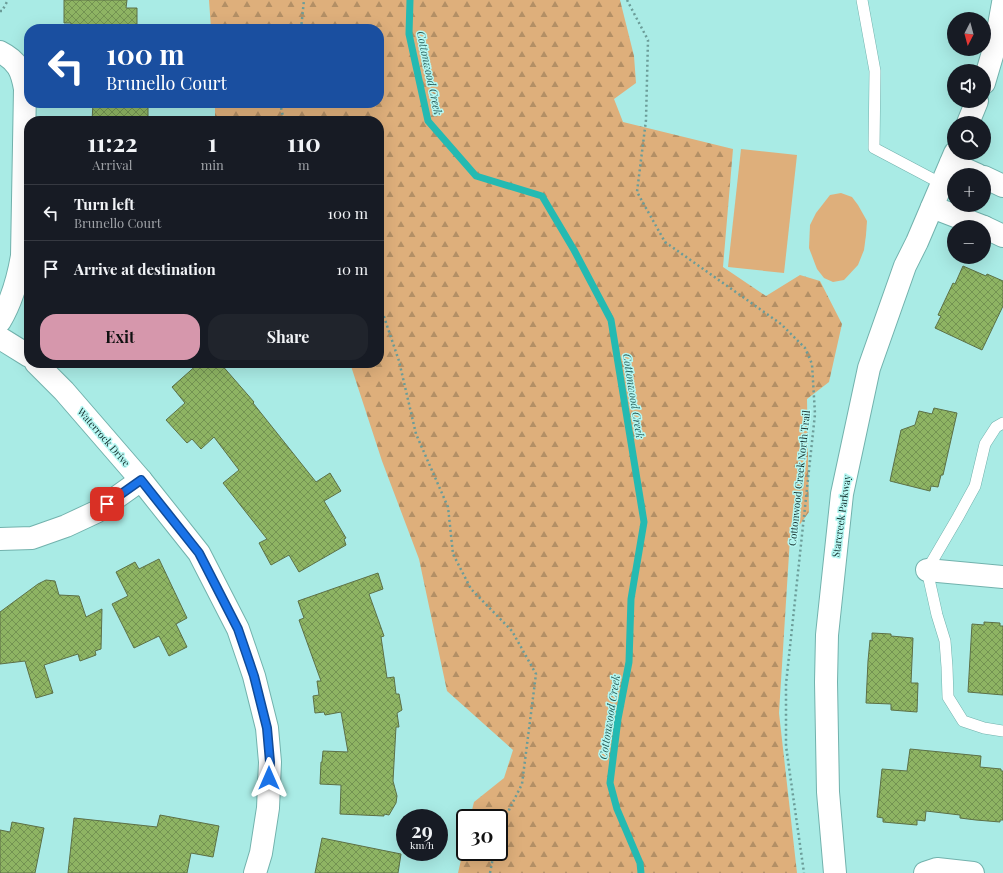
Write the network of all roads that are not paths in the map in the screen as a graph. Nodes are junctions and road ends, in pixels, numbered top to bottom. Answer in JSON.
{"nodes":[{"id":1,"x":862,"y":0,"type":"edge"},
{"id":2,"x":1003,"y":3,"type":"edge"},
{"id":3,"x":0,"y":52,"type":"edge"},
{"id":4,"x":990,"y":64,"type":"edge"},
{"id":5,"x":24,"y":84,"type":"edge"},
{"id":6,"x":24,"y":145,"type":"edge"},
{"id":7,"x":952,"y":160,"type":"edge"},
{"id":8,"x":956,"y":160,"type":"edge"},
{"id":9,"x":968,"y":168,"type":"edge"},
{"id":10,"x":991,"y":180,"type":"edge"},
{"id":11,"x":942,"y":184,"type":"junction"},
{"id":12,"x":1003,"y":186,"type":"edge"},
{"id":13,"x":932,"y":207,"type":"junction"},
{"id":14,"x":966,"y":220,"type":"edge"},
{"id":15,"x":991,"y":230,"type":"edge"},
{"id":16,"x":1003,"y":236,"type":"edge"},
{"id":17,"x":0,"y":321,"type":"edge"},
{"id":18,"x":0,"y":338,"type":"edge"},
{"id":19,"x":24,"y":353,"type":"edge"},
{"id":20,"x":41,"y":368,"type":"edge"},
{"id":21,"x":1003,"y":423,"type":"edge"},
{"id":22,"x":141,"y":480,"type":"junction"},
{"id":23,"x":0,"y":538,"type":"edge"},
{"id":24,"x":926,"y":570,"type":"junction"},
{"id":25,"x":1003,"y":576,"type":"edge"},
{"id":26,"x":1003,"y":731,"type":"edge"},
{"id":27,"x":255,"y":873,"type":"edge"},
{"id":28,"x":835,"y":873,"type":"edge"},
{"id":29,"x":925,"y":873,"type":"edge"},
{"id":30,"x":972,"y":873,"type":"edge"}],
"edges":[{"from":1,"to":11,"type":"lane"},
{"from":2,"to":4,"type":"street"},
{"from":3,"to":5,"type":"street"},
{"from":6,"to":17,"type":"street"},
{"from":7,"to":11,"type":"street","name":"Starcreek Parkway"},
{"from":8,"to":9,"type":"street"},
{"from":10,"to":12,"type":"street"},
{"from":11,"to":13,"type":"street","name":"Starcreek Parkway"},
{"from":13,"to":14,"type":"street"},
{"from":13,"to":28,"type":"street","name":"Starcreek Parkway"},
{"from":15,"to":16,"type":"street"},
{"from":18,"to":19,"type":"street"},
{"from":20,"to":22,"type":"street","name":"Waterrock Drive"},
{"from":21,"to":24,"type":"lane"},
{"from":22,"to":23,"type":"street"},
{"from":22,"to":27,"type":"street","name":"Waterrock Drive"},
{"from":24,"to":25,"type":"street"},
{"from":24,"to":26,"type":"lane"},
{"from":29,"to":30,"type":"street"}]}
